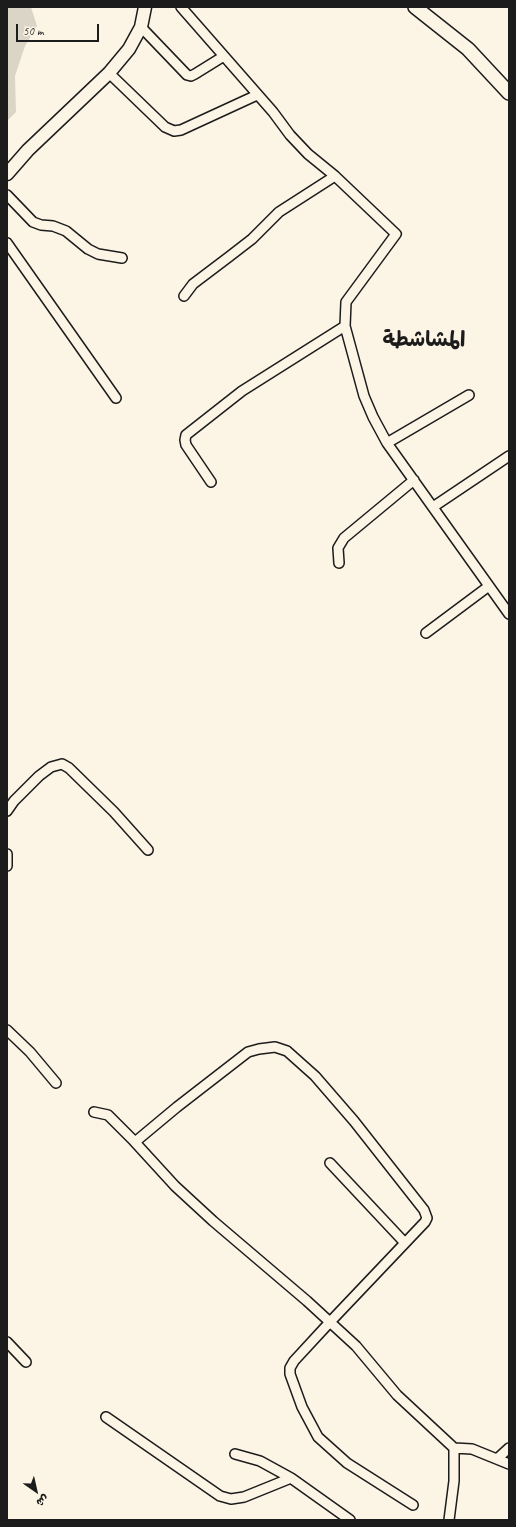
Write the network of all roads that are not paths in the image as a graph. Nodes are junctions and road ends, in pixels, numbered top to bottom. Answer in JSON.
{"nodes":[{"id":1,"x":145,"y":7,"type":"edge"},
{"id":2,"x":181,"y":7,"type":"edge"},
{"id":3,"x":415,"y":7,"type":"edge"},
{"id":4,"x":141,"y":27,"type":"junction"},
{"id":5,"x":224,"y":56,"type":"junction"},
{"id":6,"x":109,"y":73,"type":"junction"},
{"id":7,"x":509,"y":93,"type":"edge"},
{"id":8,"x":257,"y":94,"type":"junction"},
{"id":9,"x":7,"y":174,"type":"edge"},
{"id":10,"x":335,"y":176,"type":"junction"},
{"id":11,"x":7,"y":195,"type":"edge"},
{"id":12,"x":7,"y":243,"type":"edge"},
{"id":13,"x":122,"y":258,"type":"dead end"},
{"id":14,"x":184,"y":296,"type":"dead end"},
{"id":15,"x":345,"y":326,"type":"junction"},
{"id":16,"x":469,"y":394,"type":"dead end"},
{"id":17,"x":116,"y":398,"type":"dead end"},
{"id":18,"x":387,"y":443,"type":"junction"},
{"id":19,"x":509,"y":456,"type":"edge"},
{"id":20,"x":414,"y":480,"type":"junction"},
{"id":21,"x":211,"y":482,"type":"dead end"},
{"id":22,"x":433,"y":507,"type":"junction"},
{"id":23,"x":339,"y":563,"type":"dead end"},
{"id":24,"x":489,"y":586,"type":"junction"},
{"id":25,"x":509,"y":614,"type":"edge"},
{"id":26,"x":426,"y":633,"type":"dead end"},
{"id":27,"x":7,"y":811,"type":"edge"},
{"id":28,"x":148,"y":850,"type":"dead end"},
{"id":29,"x":7,"y":854,"type":"edge"},
{"id":30,"x":7,"y":866,"type":"edge"},
{"id":31,"x":7,"y":1030,"type":"edge"},
{"id":32,"x":56,"y":1082,"type":"dead end"},
{"id":33,"x":94,"y":1112,"type":"dead end"},
{"id":34,"x":135,"y":1142,"type":"junction"},
{"id":35,"x":330,"y":1163,"type":"dead end"},
{"id":36,"x":405,"y":1243,"type":"junction"},
{"id":37,"x":330,"y":1322,"type":"junction"},
{"id":38,"x":7,"y":1342,"type":"edge"},
{"id":39,"x":26,"y":1362,"type":"dead end"},
{"id":40,"x":106,"y":1417,"type":"dead end"},
{"id":41,"x":454,"y":1448,"type":"junction"},
{"id":42,"x":509,"y":1448,"type":"edge"},
{"id":43,"x":235,"y":1454,"type":"dead end"},
{"id":44,"x":497,"y":1459,"type":"junction"},
{"id":45,"x":509,"y":1464,"type":"edge"},
{"id":46,"x":291,"y":1478,"type":"junction"},
{"id":47,"x":414,"y":1505,"type":"dead end"},
{"id":48,"x":350,"y":1520,"type":"edge"},
{"id":49,"x":449,"y":1520,"type":"edge"}],
"edges":[{"from":1,"to":4,"type":"street"},
{"from":2,"to":5,"type":"street"},
{"from":3,"to":7,"type":"main road"},
{"from":4,"to":5,"type":"street"},
{"from":4,"to":6,"type":"street"},
{"from":5,"to":8,"type":"street"},
{"from":6,"to":8,"type":"street"},
{"from":6,"to":9,"type":"street"},
{"from":8,"to":10,"type":"street"},
{"from":10,"to":14,"type":"street"},
{"from":10,"to":15,"type":"street"},
{"from":11,"to":13,"type":"street"},
{"from":12,"to":17,"type":"street"},
{"from":15,"to":18,"type":"street"},
{"from":15,"to":21,"type":"street"},
{"from":16,"to":18,"type":"street"},
{"from":18,"to":20,"type":"street"},
{"from":19,"to":22,"type":"street"},
{"from":20,"to":22,"type":"street"},
{"from":20,"to":23,"type":"street"},
{"from":22,"to":24,"type":"street"},
{"from":24,"to":25,"type":"street"},
{"from":24,"to":26,"type":"street"},
{"from":27,"to":28,"type":"street"},
{"from":29,"to":30,"type":"street"},
{"from":31,"to":32,"type":"street"},
{"from":33,"to":34,"type":"street"},
{"from":34,"to":36,"type":"street"},
{"from":34,"to":37,"type":"street"},
{"from":35,"to":36,"type":"street"},
{"from":36,"to":37,"type":"street"},
{"from":37,"to":41,"type":"street"},
{"from":37,"to":47,"type":"street"},
{"from":38,"to":39,"type":"street"},
{"from":40,"to":46,"type":"street"},
{"from":41,"to":44,"type":"street"},
{"from":41,"to":49,"type":"street"},
{"from":42,"to":44,"type":"street"},
{"from":43,"to":46,"type":"street"},
{"from":44,"to":45,"type":"street"},
{"from":46,"to":48,"type":"street"}]}
